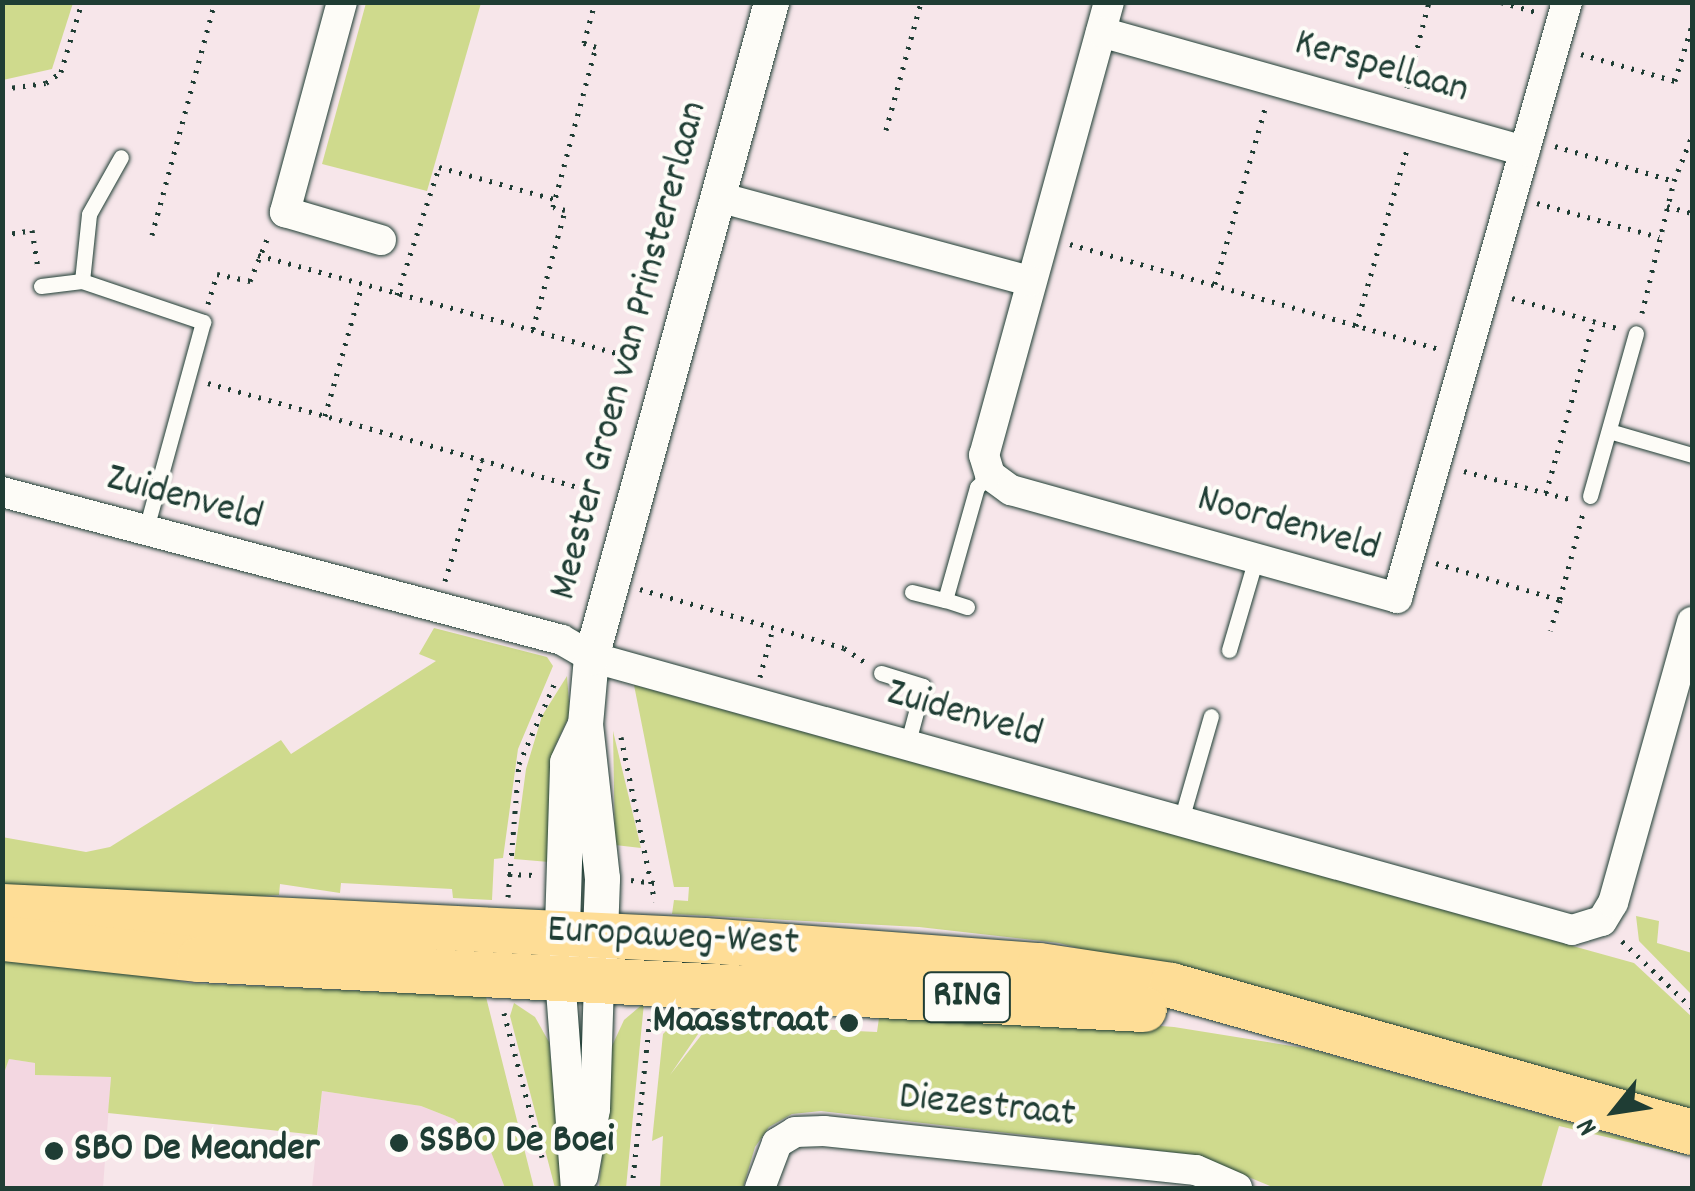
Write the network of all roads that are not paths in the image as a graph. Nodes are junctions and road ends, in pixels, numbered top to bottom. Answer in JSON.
{"nodes":[{"id":1,"x":342,"y":2,"type":"edge"},
{"id":2,"x":771,"y":2,"type":"edge"},
{"id":3,"x":1566,"y":2,"type":"edge"},
{"id":4,"x":1105,"y":17,"type":"edge"},
{"id":5,"x":1526,"y":145,"type":"junction"},
{"id":6,"x":120,"y":156,"type":"dead end"},
{"id":7,"x":718,"y":197,"type":"junction"},
{"id":8,"x":381,"y":240,"type":"dead end"},
{"id":9,"x":1030,"y":280,"type":"junction"},
{"id":10,"x":82,"y":281,"type":"junction"},
{"id":11,"x":41,"y":286,"type":"road end"},
{"id":12,"x":1636,"y":333,"type":"road end"},
{"id":13,"x":1609,"y":431,"type":"junction"},
{"id":14,"x":1692,"y":455,"type":"edge"},
{"id":15,"x":990,"y":476,"type":"junction"},
{"id":16,"x":2,"y":492,"type":"edge"},
{"id":17,"x":1590,"y":496,"type":"dead end"},
{"id":18,"x":145,"y":532,"type":"junction"},
{"id":19,"x":1256,"y":558,"type":"junction"},
{"id":20,"x":912,"y":592,"type":"dead end"},
{"id":21,"x":946,"y":600,"type":"junction"},
{"id":22,"x":967,"y":608,"type":"dead end"},
{"id":23,"x":1692,"y":622,"type":"edge"},
{"id":24,"x":1229,"y":650,"type":"dead end"},
{"id":25,"x":591,"y":657,"type":"junction"},
{"id":26,"x":881,"y":673,"type":"road end"},
{"id":27,"x":1211,"y":716,"type":"dead end"},
{"id":28,"x":908,"y":742,"type":"junction"},
{"id":29,"x":1182,"y":820,"type":"junction"},
{"id":30,"x":2,"y":906,"type":"edge"},
{"id":31,"x":581,"y":934,"type":"junction"},
{"id":32,"x":2,"y":938,"type":"edge"},
{"id":33,"x":580,"y":978,"type":"junction"},
{"id":34,"x":1334,"y":1032,"type":"junction"},
{"id":35,"x":1692,"y":1132,"type":"edge"},
{"id":36,"x":579,"y":1188,"type":"edge"},
{"id":37,"x":760,"y":1188,"type":"edge"},
{"id":38,"x":1236,"y":1188,"type":"edge"}],
"edges":[{"from":1,"to":8,"type":"street"},
{"from":2,"to":7,"type":"street","name":"Meester Groen van Prinstererlaan"},
{"from":3,"to":5,"type":"street","name":"Noordenveld"},
{"from":4,"to":5,"type":"street","name":"Kerspellaan"},
{"from":4,"to":9,"type":"street"},
{"from":5,"to":19,"type":"street","name":"Noordenveld"},
{"from":6,"to":10,"type":"lane"},
{"from":7,"to":9,"type":"street"},
{"from":7,"to":25,"type":"street","name":"Meester Groen van Prinstererlaan"},
{"from":9,"to":15,"type":"street"},
{"from":10,"to":11,"type":"lane"},
{"from":10,"to":18,"type":"lane"},
{"from":12,"to":13,"type":"lane"},
{"from":13,"to":14,"type":"lane"},
{"from":13,"to":17,"type":"lane"},
{"from":15,"to":19,"type":"street","name":"Noordenveld"},
{"from":15,"to":21,"type":"lane"},
{"from":16,"to":18,"type":"street","name":"Zuidenveld"},
{"from":18,"to":25,"type":"street","name":"Zuidenveld"},
{"from":19,"to":24,"type":"lane"},
{"from":20,"to":21,"type":"lane"},
{"from":21,"to":22,"type":"lane"},
{"from":23,"to":29,"type":"street","name":"Zuidenveld"},
{"from":25,"to":28,"type":"street","name":"Zuidenveld"},
{"from":25,"to":31,"type":"street","name":"Meester Groen van Prinstererlaan"},
{"from":26,"to":28,"type":"lane"},
{"from":27,"to":29,"type":"lane"},
{"from":28,"to":29,"type":"street","name":"Zuidenveld"},
{"from":30,"to":31,"type":"main road","name":"Europaweg-West","number":"RING"},
{"from":31,"to":33,"type":"street","name":"Meester Groen van Prinstererlaan"},
{"from":31,"to":34,"type":"main road","name":"Europaweg-West","number":"RING"},
{"from":32,"to":33,"type":"main road","name":"Europaweg-West","number":"RING"},
{"from":33,"to":34,"type":"main road","name":"Europaweg-West","number":"RING"},
{"from":33,"to":36,"type":"street"},
{"from":34,"to":35,"type":"main road","name":"Europaweg-West","number":"RING"},
{"from":37,"to":38,"type":"street","name":"Diezestraat"}]}
